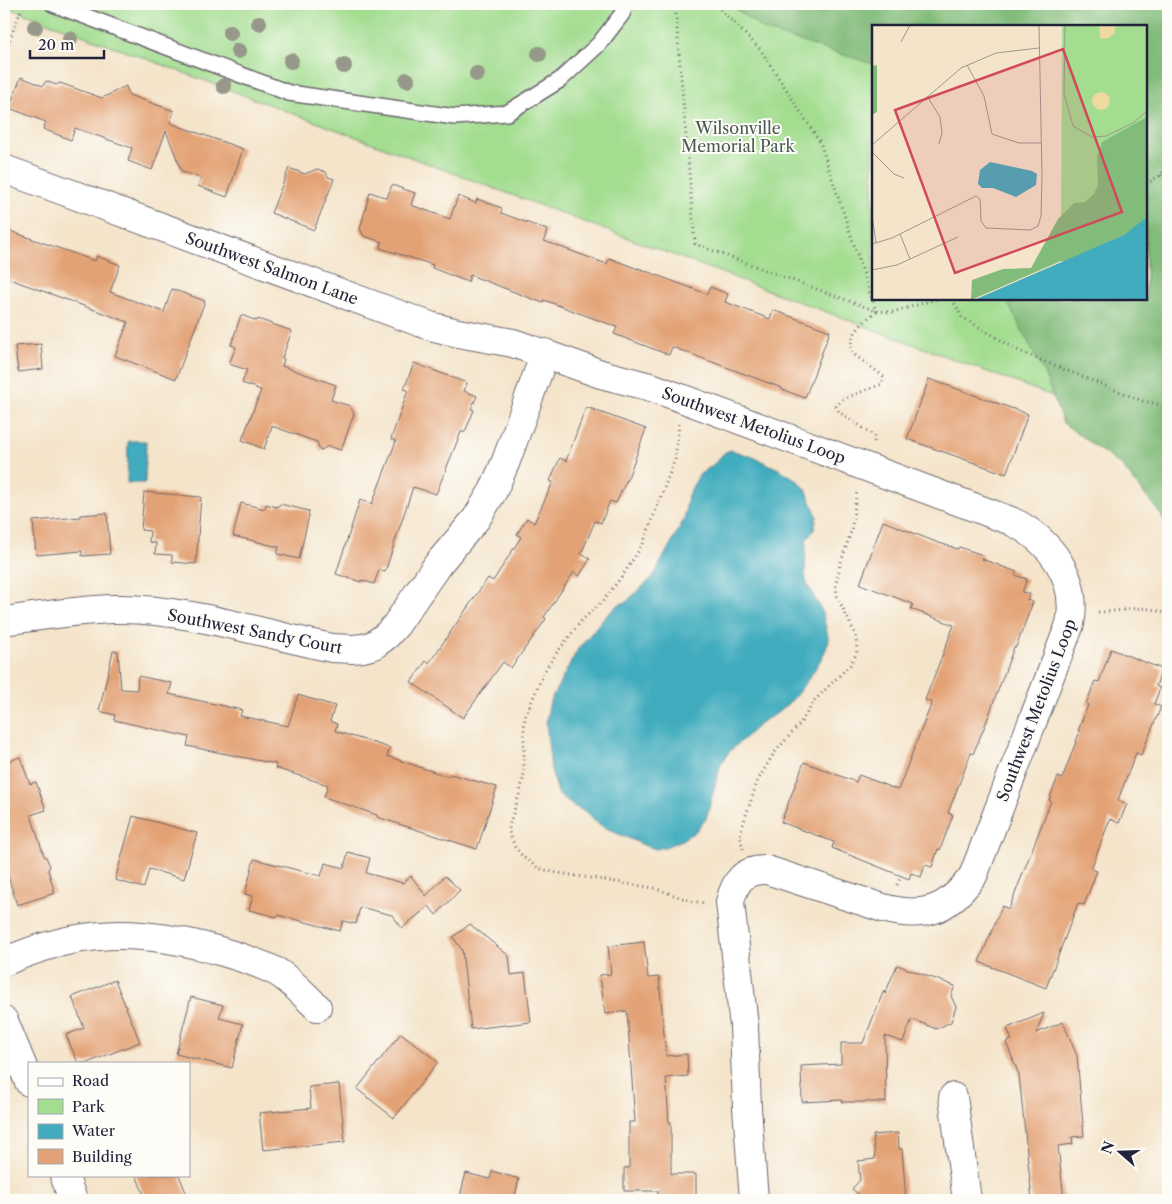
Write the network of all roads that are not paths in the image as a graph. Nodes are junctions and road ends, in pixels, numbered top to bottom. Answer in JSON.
{"nodes":[{"id":1,"x":54,"y":4,"type":"edge"},
{"id":2,"x":626,"y":4,"type":"edge"},
{"id":3,"x":4,"y":169,"type":"edge"},
{"id":4,"x":545,"y":353,"type":"junction"},
{"id":5,"x":4,"y":621,"type":"edge"},
{"id":6,"x":4,"y":962,"type":"edge"},
{"id":7,"x":317,"y":1008,"type":"dead end"},
{"id":8,"x":4,"y":1021,"type":"edge"},
{"id":9,"x":28,"y":1080,"type":"edge"},
{"id":10,"x":953,"y":1097,"type":"dead end"},
{"id":11,"x":64,"y":1176,"type":"edge"},
{"id":12,"x":73,"y":1200,"type":"edge"},
{"id":13,"x":754,"y":1200,"type":"edge"},
{"id":14,"x":967,"y":1200,"type":"edge"}],
"edges":[{"from":1,"to":2,"type":"lane"},
{"from":3,"to":4,"type":"street","name":"Southwest Salmon Lane"},
{"from":4,"to":5,"type":"street","name":"Southwest Sandy Court"},
{"from":4,"to":13,"type":"street","name":"Southwest Metolius Loop"},
{"from":6,"to":7,"type":"street"},
{"from":8,"to":9,"type":"street"},
{"from":10,"to":14,"type":"street"},
{"from":11,"to":12,"type":"street"}]}
